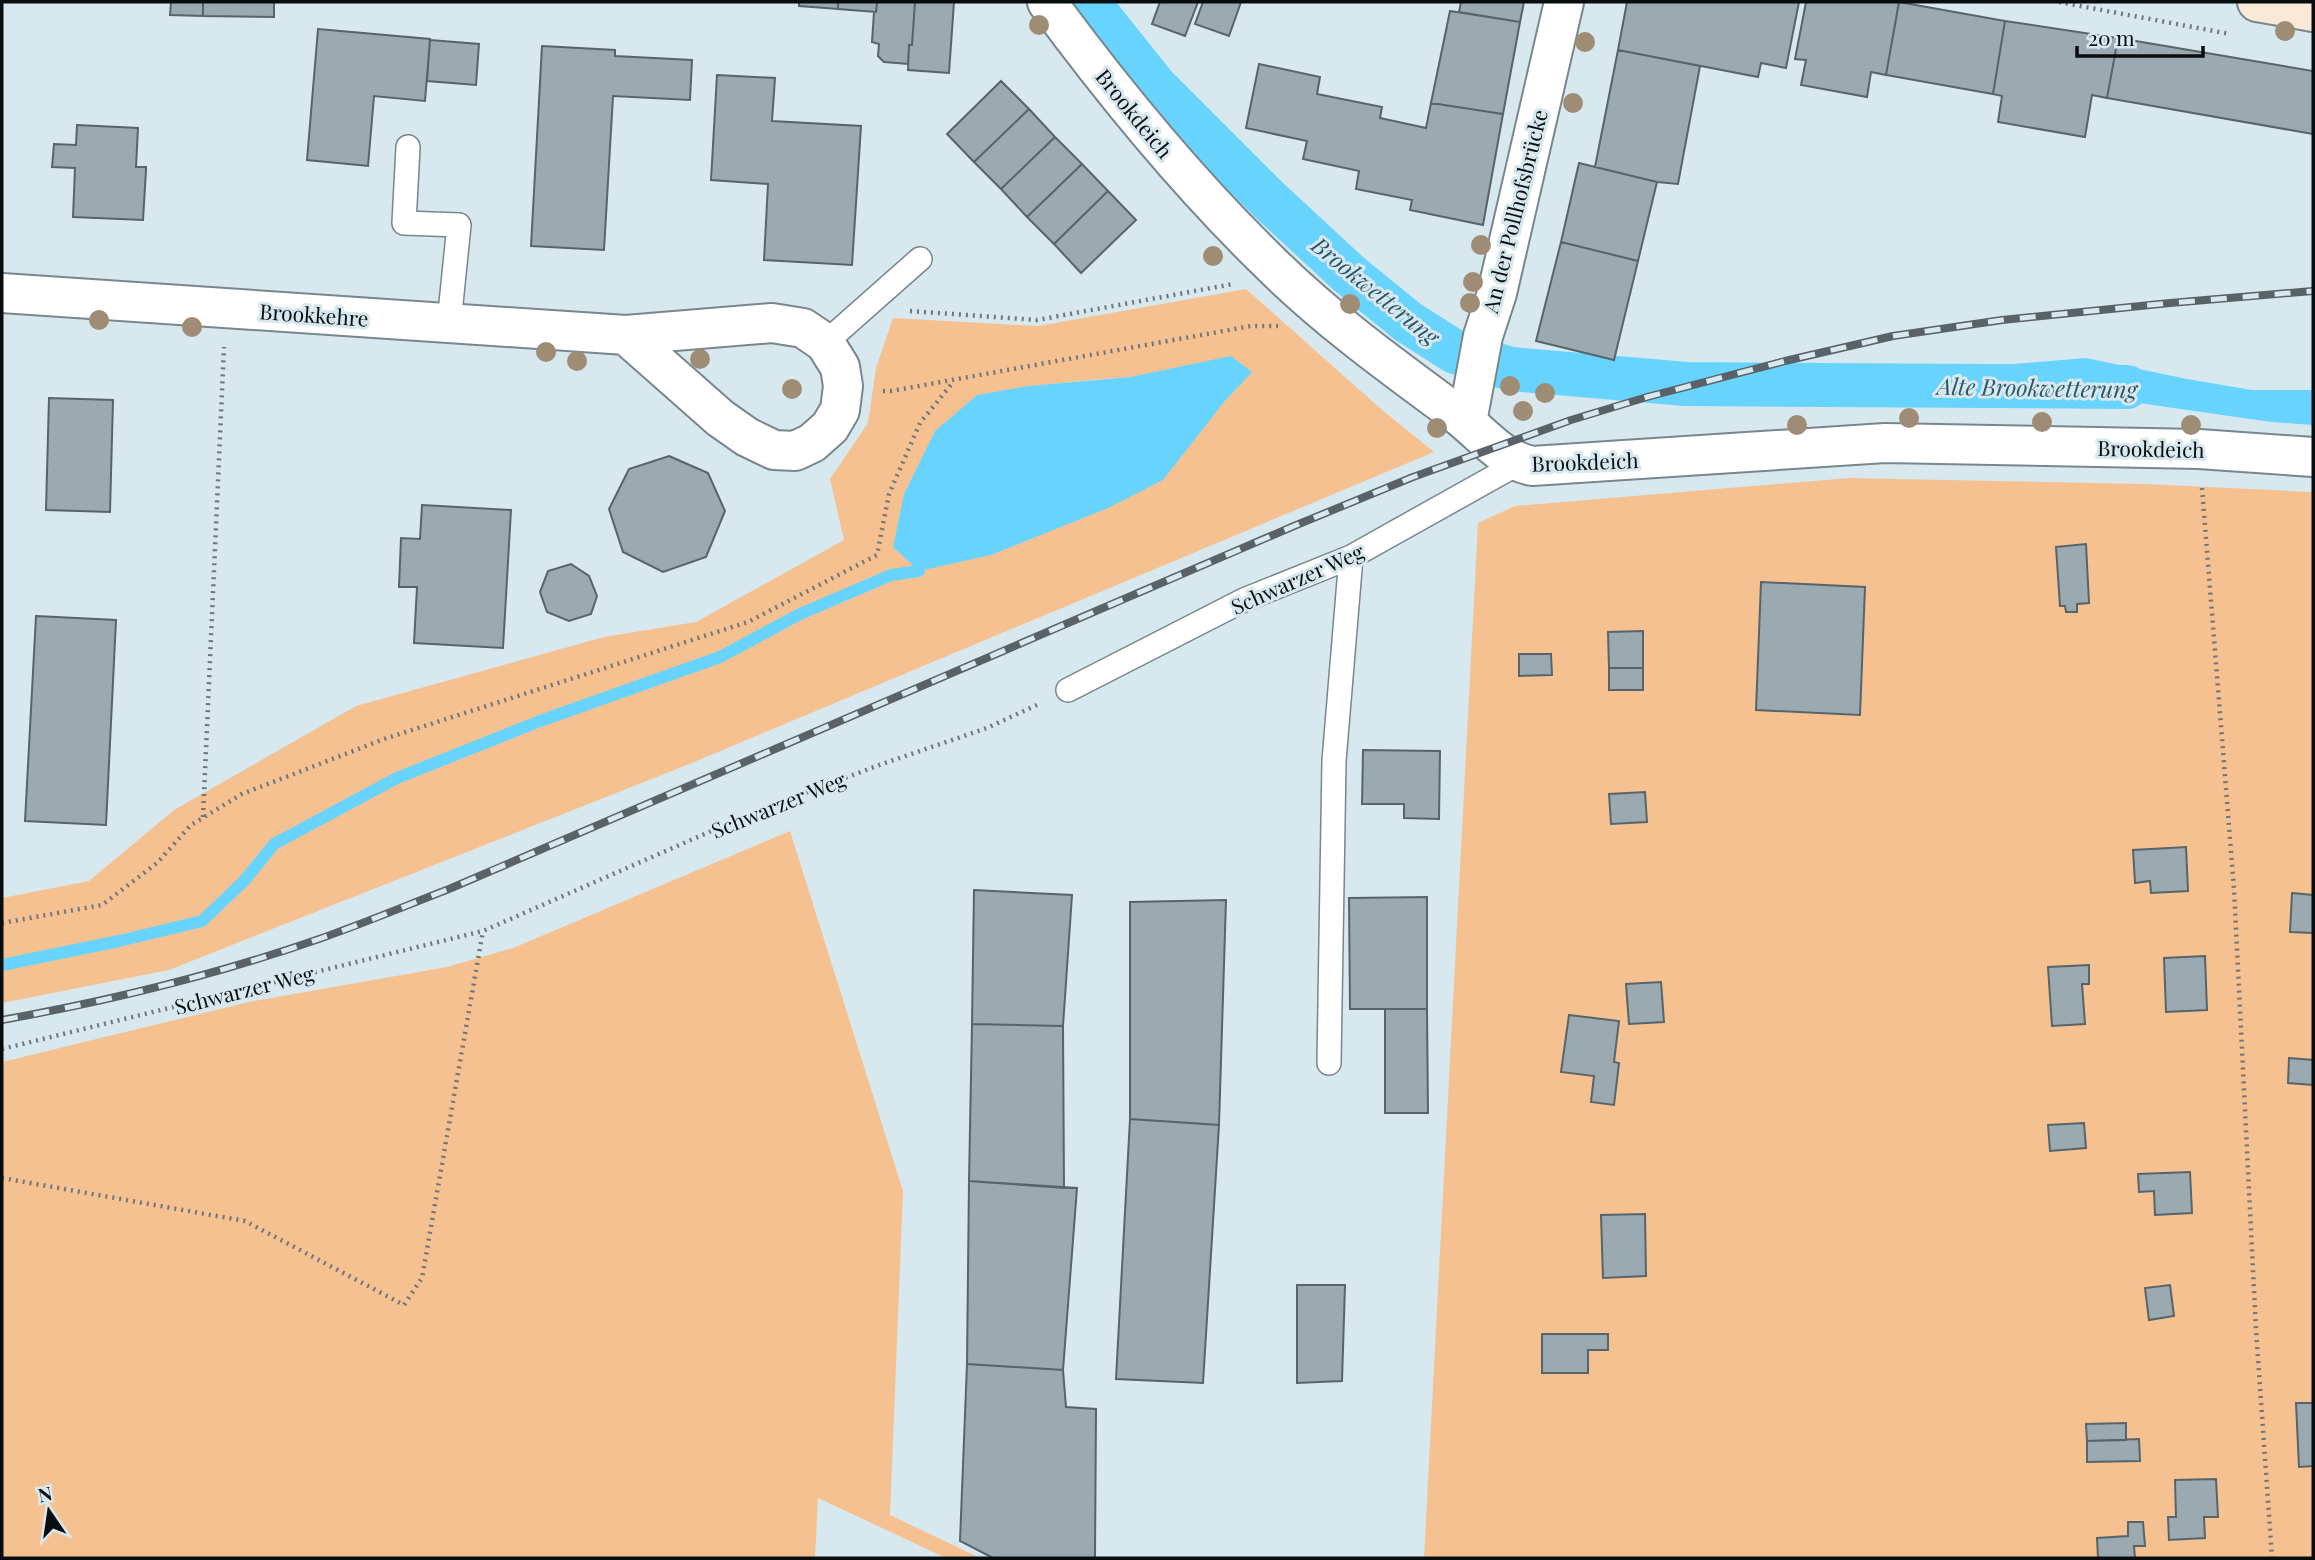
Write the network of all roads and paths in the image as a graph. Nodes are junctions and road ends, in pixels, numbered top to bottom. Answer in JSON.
{"nodes":[{"id":1,"x":1047,"y":2,"type":"edge"},
{"id":2,"x":1564,"y":2,"type":"edge"},
{"id":3,"x":2059,"y":2,"type":"edge"},
{"id":4,"x":2257,"y":2,"type":"edge"},
{"id":5,"x":2313,"y":12,"type":"edge"},
{"id":6,"x":2233,"y":34,"type":"dead end"},
{"id":7,"x":408,"y":147,"type":"dead end"},
{"id":8,"x":920,"y":259,"type":"dead end"},
{"id":9,"x":1268,"y":262,"type":"junction"},
{"id":10,"x":2,"y":293,"type":"edge"},
{"id":11,"x":1314,"y":304,"type":"junction"},
{"id":12,"x":225,"y":308,"type":"junction"},
{"id":13,"x":904,"y":311,"type":"dead end"},
{"id":14,"x":449,"y":323,"type":"junction"},
{"id":15,"x":626,"y":335,"type":"junction"},
{"id":16,"x":825,"y":343,"type":"junction"},
{"id":17,"x":954,"y":381,"type":"junction"},
{"id":18,"x":843,"y":386,"type":"junction"},
{"id":19,"x":1467,"y":422,"type":"junction"},
{"id":20,"x":2199,"y":449,"type":"junction"},
{"id":21,"x":2313,"y":457,"type":"edge"},
{"id":22,"x":1519,"y":463,"type":"junction"},
{"id":23,"x":1351,"y":556,"type":"junction"},
{"id":24,"x":1068,"y":690,"type":"joint"},
{"id":25,"x":203,"y":818,"type":"junction"},
{"id":26,"x":2,"y":923,"type":"edge"},
{"id":27,"x":483,"y":931,"type":"junction"},
{"id":28,"x":2,"y":1049,"type":"edge"},
{"id":29,"x":1329,"y":1062,"type":"dead end"},
{"id":30,"x":2,"y":1178,"type":"edge"},
{"id":31,"x":2272,"y":1558,"type":"edge"}],
"edges":[{"from":1,"to":9,"type":"street","name":"Brookdeich"},
{"from":2,"to":19,"type":"street","name":"An der Pollhofsbrücke"},
{"from":3,"to":6,"type":"path"},
{"from":4,"to":5,"type":"main road"},
{"from":7,"to":14,"type":"lane"},
{"from":8,"to":16,"type":"lane"},
{"from":9,"to":11,"type":"street","name":"Brookdeich"},
{"from":9,"to":13,"type":"path"},
{"from":10,"to":12,"type":"street","name":"Brookkehre"},
{"from":11,"to":17,"type":"path"},
{"from":11,"to":19,"type":"street","name":"Brookdeich"},
{"from":12,"to":14,"type":"street","name":"Brookkehre"},
{"from":12,"to":25,"type":"path"},
{"from":14,"to":15,"type":"street","name":"Brookkehre"},
{"from":15,"to":16,"type":"street","name":"Brookkehre"},
{"from":15,"to":18,"type":"street"},
{"from":16,"to":18,"type":"street"},
{"from":17,"to":18,"type":"path"},
{"from":17,"to":25,"type":"path"},
{"from":19,"to":22,"type":"street","name":"Brookdeich"},
{"from":20,"to":21,"type":"street","name":"Brookdeich"},
{"from":20,"to":22,"type":"street","name":"Brookdeich"},
{"from":20,"to":31,"type":"path"},
{"from":22,"to":23,"type":"lane","name":"Schwarzer Weg"},
{"from":23,"to":24,"type":"lane","name":"Schwarzer Weg"},
{"from":23,"to":29,"type":"lane"},
{"from":24,"to":27,"type":"path","name":"Schwarzer Weg"},
{"from":25,"to":26,"type":"path"},
{"from":27,"to":28,"type":"path","name":"Schwarzer Weg"},
{"from":27,"to":30,"type":"path"}]}
